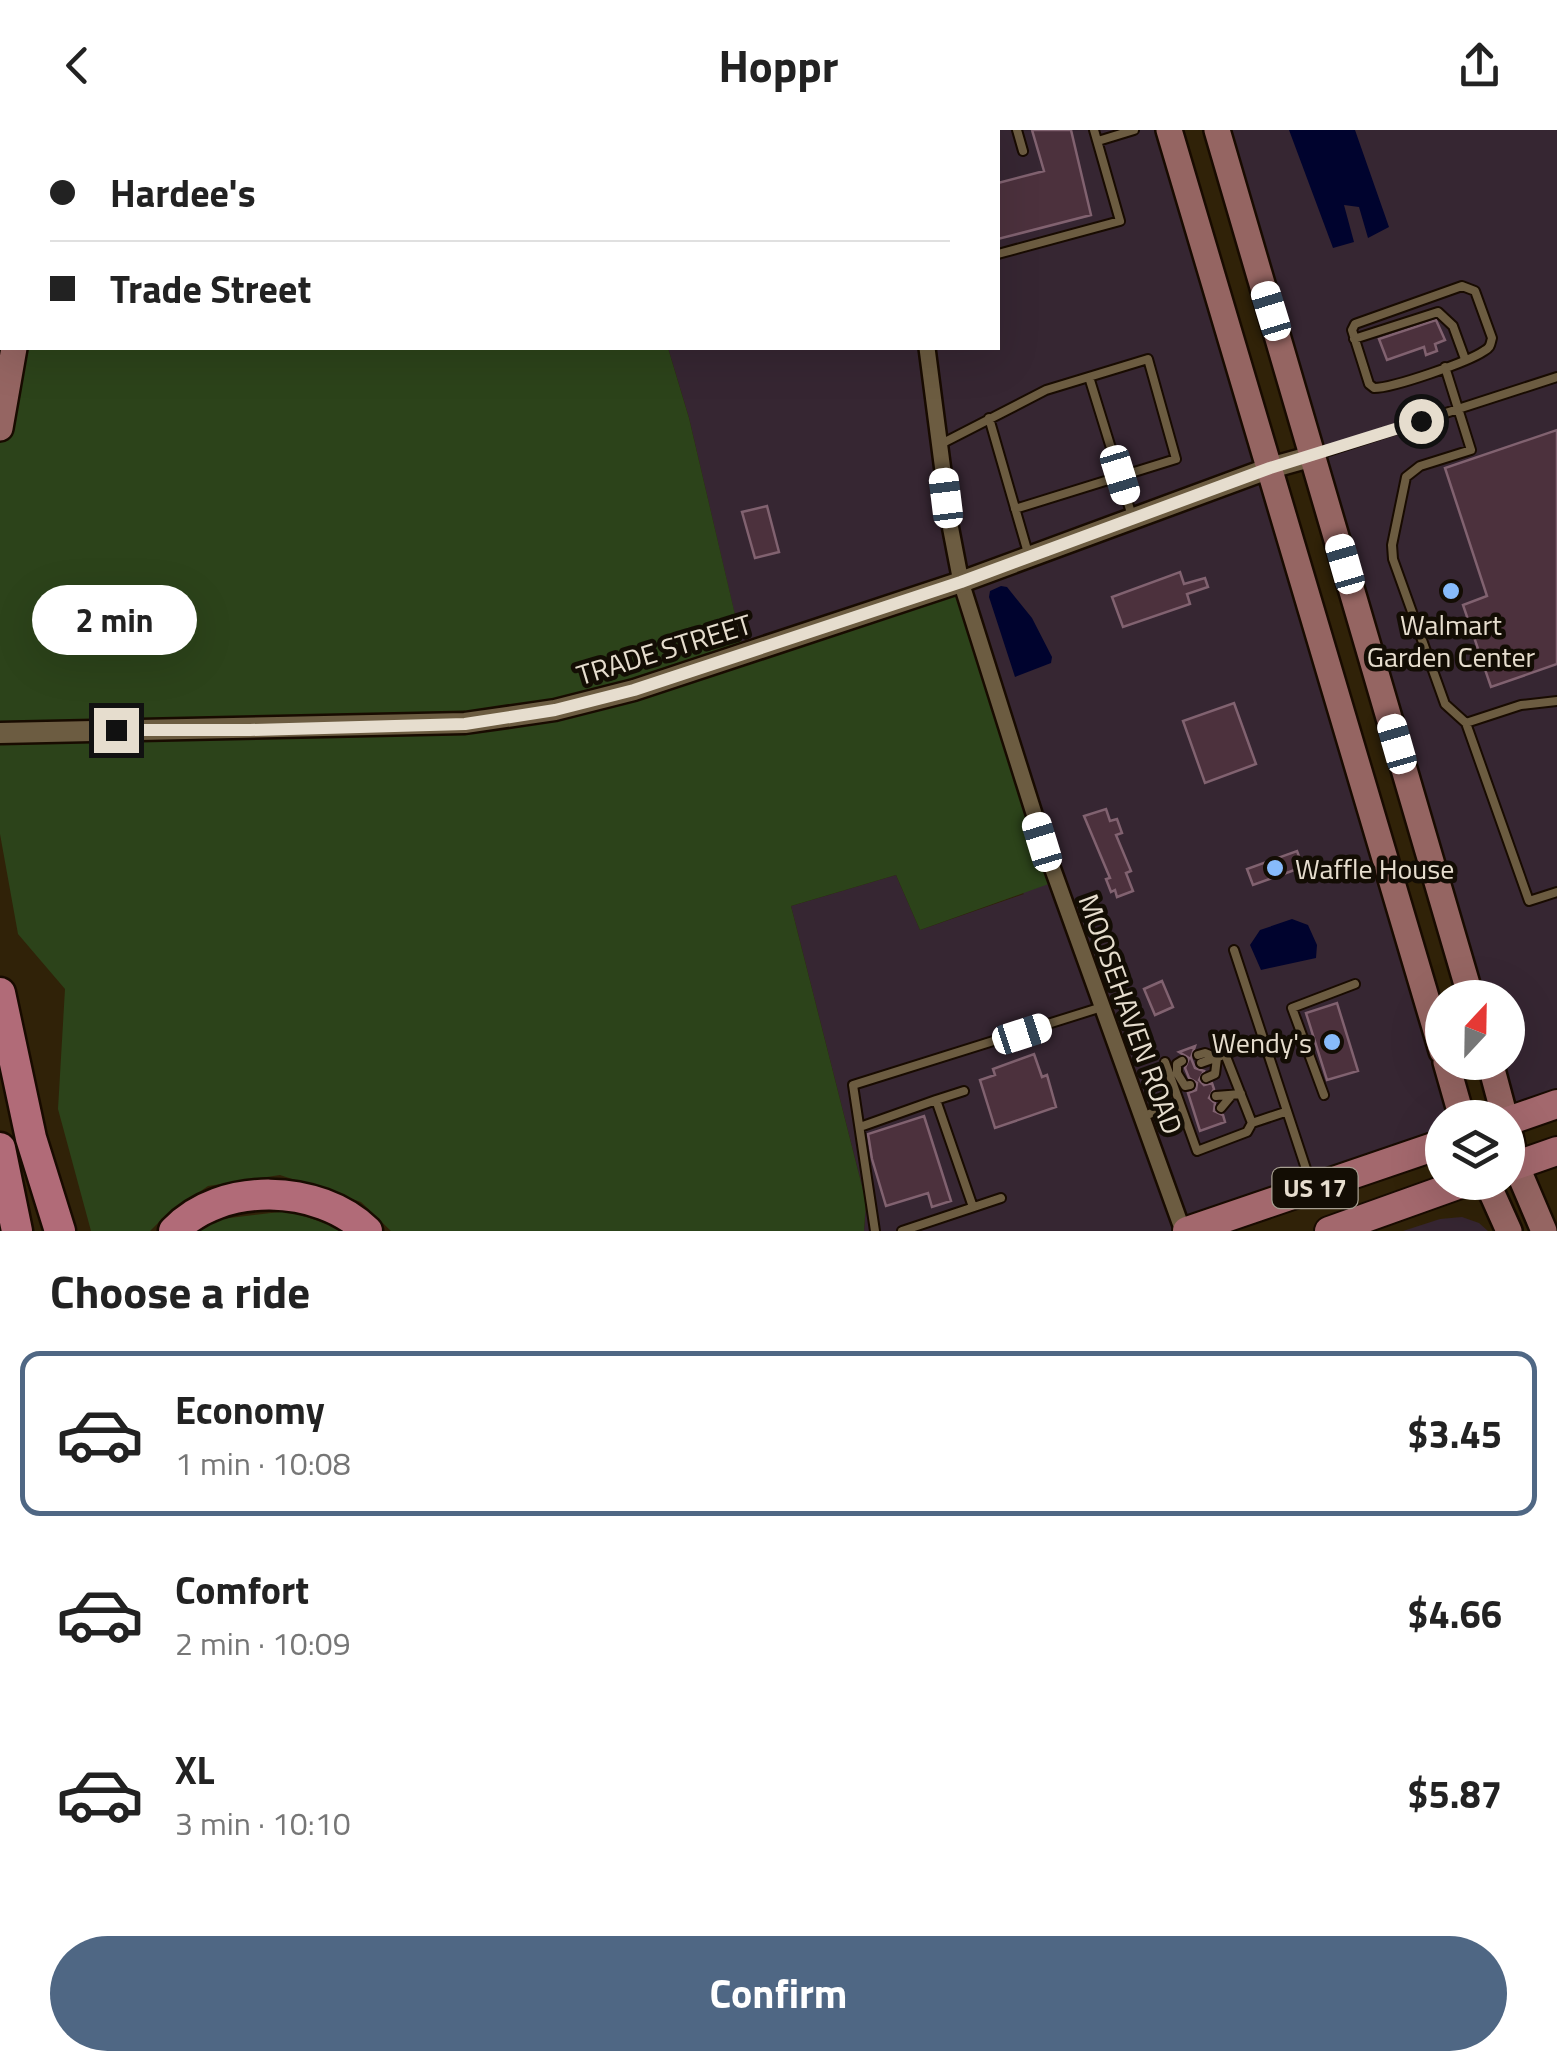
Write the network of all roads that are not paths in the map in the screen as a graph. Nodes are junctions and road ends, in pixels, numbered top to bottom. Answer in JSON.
{"nodes":[{"id":1,"x":1017,"y":130,"type":"edge"},
{"id":2,"x":1094,"y":130,"type":"edge"},
{"id":3,"x":1134,"y":130,"type":"edge"},
{"id":4,"x":1169,"y":130,"type":"edge"},
{"id":5,"x":1218,"y":130,"type":"edge"},
{"id":6,"x":1098,"y":141,"type":"junction"},
{"id":7,"x":1023,"y":151,"type":"dead end"},
{"id":8,"x":1000,"y":253,"type":"edge"},
{"id":9,"x":1354,"y":339,"type":"junction"},
{"id":10,"x":14,"y":350,"type":"edge"},
{"id":11,"x":927,"y":350,"type":"edge"},
{"id":12,"x":1465,"y":359,"type":"junction"},
{"id":13,"x":1445,"y":367,"type":"junction"},
{"id":14,"x":1089,"y":377,"type":"junction"},
{"id":15,"x":1557,"y":377,"type":"edge"},
{"id":16,"x":1458,"y":409,"type":"junction"},
{"id":17,"x":989,"y":418,"type":"junction"},
{"id":18,"x":0,"y":428,"type":"edge"},
{"id":19,"x":939,"y":445,"type":"junction"},
{"id":20,"x":1313,"y":456,"type":"junction"},
{"id":21,"x":1270,"y":468,"type":"junction"},
{"id":22,"x":1120,"y":475,"type":"junction"},
{"id":23,"x":1015,"y":509,"type":"junction"},
{"id":24,"x":1133,"y":519,"type":"junction"},
{"id":25,"x":1029,"y":557,"type":"junction"},
{"id":26,"x":961,"y":582,"type":"junction"},
{"id":27,"x":1557,"y":701,"type":"edge"},
{"id":28,"x":1466,"y":723,"type":"junction"},
{"id":29,"x":0,"y":733,"type":"edge"},
{"id":30,"x":1557,"y":892,"type":"edge"},
{"id":31,"x":1234,"y":950,"type":"dead end"},
{"id":32,"x":1466,"y":980,"type":"edge"},
{"id":33,"x":1355,"y":984,"type":"dead end"},
{"id":34,"x":0,"y":993,"type":"edge"},
{"id":35,"x":1425,"y":993,"type":"edge"},
{"id":36,"x":1102,"y":1007,"type":"junction"},
{"id":37,"x":1262,"y":1040,"type":"junction"},
{"id":38,"x":1221,"y":1056,"type":"junction"},
{"id":39,"x":1165,"y":1062,"type":"dead end"},
{"id":40,"x":964,"y":1091,"type":"dead end"},
{"id":41,"x":1236,"y":1095,"type":"junction"},
{"id":42,"x":1324,"y":1095,"type":"dead end"},
{"id":43,"x":1216,"y":1096,"type":"dead end"},
{"id":44,"x":936,"y":1100,"type":"junction"},
{"id":45,"x":1180,"y":1102,"type":"junction"},
{"id":46,"x":1557,"y":1104,"type":"edge"},
{"id":47,"x":1220,"y":1108,"type":"dead end"},
{"id":48,"x":1286,"y":1112,"type":"junction"},
{"id":49,"x":1525,"y":1115,"type":"edge"},
{"id":50,"x":1142,"y":1116,"type":"junction"},
{"id":51,"x":1252,"y":1123,"type":"junction"},
{"id":52,"x":860,"y":1127,"type":"junction"},
{"id":53,"x":0,"y":1148,"type":"edge"},
{"id":54,"x":1425,"y":1150,"type":"edge"},
{"id":55,"x":1557,"y":1151,"type":"edge"},
{"id":56,"x":1525,"y":1162,"type":"edge"},
{"id":57,"x":1312,"y":1188,"type":"junction"},
{"id":58,"x":1525,"y":1192,"type":"edge"},
{"id":59,"x":1425,"y":1197,"type":"edge"},
{"id":60,"x":1001,"y":1198,"type":"dead end"},
{"id":61,"x":1495,"y":1200,"type":"edge"},
{"id":62,"x":972,"y":1207,"type":"junction"},
{"id":63,"x":16,"y":1231,"type":"edge"},
{"id":64,"x":60,"y":1231,"type":"edge"},
{"id":65,"x":174,"y":1231,"type":"edge"},
{"id":66,"x":367,"y":1231,"type":"edge"},
{"id":67,"x":875,"y":1231,"type":"edge"},
{"id":68,"x":902,"y":1231,"type":"edge"},
{"id":69,"x":1185,"y":1231,"type":"edge"},
{"id":70,"x":1330,"y":1231,"type":"edge"},
{"id":71,"x":1509,"y":1231,"type":"edge"},
{"id":72,"x":1544,"y":1231,"type":"edge"}],
"edges":[{"from":1,"to":7,"type":"lane"},
{"from":2,"to":6,"type":"lane"},
{"from":3,"to":6,"type":"lane"},
{"from":4,"to":21,"type":"main road"},
{"from":5,"to":20,"type":"main road"},
{"from":6,"to":8,"type":"lane"},
{"from":9,"to":12,"type":"lane"},
{"from":9,"to":12,"type":"lane"},
{"from":9,"to":13,"type":"lane"},
{"from":10,"to":18,"type":"main road"},
{"from":11,"to":19,"type":"street","name":"MOOSEHAVEN ROAD"},
{"from":12,"to":13,"type":"lane"},
{"from":13,"to":16,"type":"lane"},
{"from":14,"to":17,"type":"lane"},
{"from":14,"to":22,"type":"lane"},
{"from":14,"to":22,"type":"lane"},
{"from":15,"to":16,"type":"lane"},
{"from":16,"to":20,"type":"lane"},
{"from":16,"to":28,"type":"lane"},
{"from":17,"to":19,"type":"lane"},
{"from":17,"to":23,"type":"lane"},
{"from":19,"to":26,"type":"street","name":"MOOSEHAVEN ROAD"},
{"from":20,"to":21,"type":"street","name":"TRADE STREET"},
{"from":20,"to":32,"type":"main road"},
{"from":21,"to":24,"type":"street","name":"TRADE STREET"},
{"from":21,"to":35,"type":"main road"},
{"from":22,"to":23,"type":"lane"},
{"from":22,"to":24,"type":"lane"},
{"from":23,"to":25,"type":"lane"},
{"from":24,"to":25,"type":"street","name":"TRADE STREET"},
{"from":25,"to":26,"type":"street","name":"TRADE STREET"},
{"from":26,"to":29,"type":"street","name":"TRADE STREET"},
{"from":26,"to":36,"type":"street","name":"MOOSEHAVEN ROAD"},
{"from":27,"to":28,"type":"lane"},
{"from":28,"to":30,"type":"lane"},
{"from":31,"to":37,"type":"lane"},
{"from":33,"to":42,"type":"lane"},
{"from":34,"to":64,"type":"highway"},
{"from":36,"to":50,"type":"street","name":"MOOSEHAVEN ROAD"},
{"from":36,"to":52,"type":"lane"},
{"from":37,"to":38,"type":"lane"},
{"from":37,"to":48,"type":"lane"},
{"from":38,"to":38,"type":"lane"},
{"from":38,"to":41,"type":"lane"},
{"from":39,"to":45,"type":"lane"},
{"from":40,"to":44,"type":"lane"},
{"from":41,"to":43,"type":"lane"},
{"from":41,"to":47,"type":"lane"},
{"from":41,"to":51,"type":"lane"},
{"from":44,"to":52,"type":"lane"},
{"from":44,"to":62,"type":"lane"},
{"from":45,"to":50,"type":"lane"},
{"from":45,"to":51,"type":"lane"},
{"from":46,"to":49,"type":"highway"},
{"from":48,"to":51,"type":"lane"},
{"from":48,"to":57,"type":"lane"},
{"from":50,"to":69,"type":"street","name":"MOOSEHAVEN ROAD"},
{"from":52,"to":67,"type":"lane"},
{"from":53,"to":63,"type":"highway"},
{"from":54,"to":57,"type":"highway","number":"US 17"},
{"from":55,"to":56,"type":"highway"},
{"from":57,"to":69,"type":"highway","number":"US 17"},
{"from":58,"to":72,"type":"main road"},
{"from":59,"to":70,"type":"highway","number":"US 17"},
{"from":60,"to":62,"type":"lane"},
{"from":61,"to":71,"type":"main road"},
{"from":62,"to":68,"type":"lane"},
{"from":65,"to":66,"type":"highway"}]}
